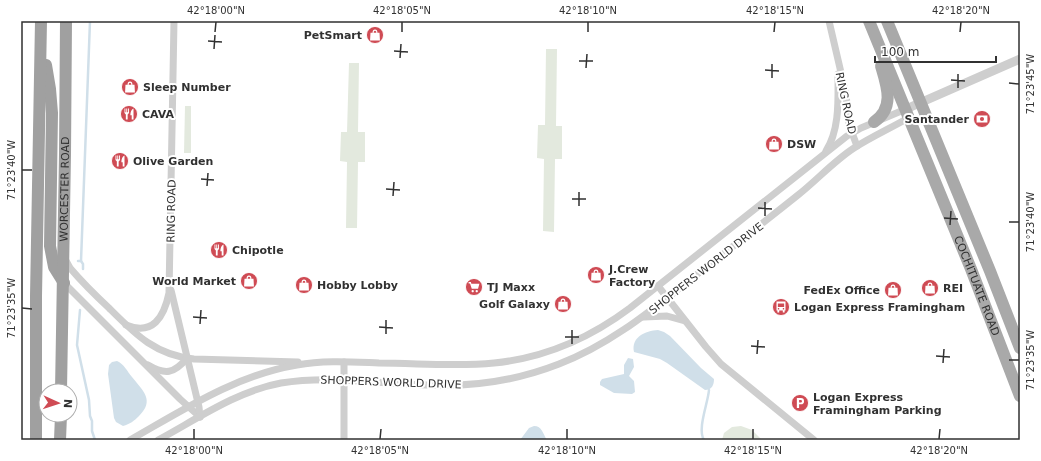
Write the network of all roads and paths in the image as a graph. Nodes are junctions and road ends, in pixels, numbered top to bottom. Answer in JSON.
{"nodes":[{"id":1,"x":41,"y":21,"type":"edge"},
{"id":2,"x":66,"y":21,"type":"edge"},
{"id":3,"x":174,"y":21,"type":"edge"},
{"id":4,"x":829,"y":21,"type":"edge"},
{"id":5,"x":868,"y":21,"type":"edge"},
{"id":6,"x":887,"y":21,"type":"edge"},
{"id":7,"x":41,"y":34,"type":"junction"},
{"id":8,"x":1020,"y":59,"type":"edge"},
{"id":9,"x":837,"y":60,"type":"junction"},
{"id":10,"x":921,"y":102,"type":"junction"},
{"id":11,"x":908,"y":113,"type":"junction"},
{"id":12,"x":874,"y":122,"type":"junction"},
{"id":13,"x":851,"y":133,"type":"junction"},
{"id":14,"x":857,"y":146,"type":"junction"},
{"id":15,"x":822,"y":157,"type":"junction"},
{"id":16,"x":64,"y":249,"type":"junction"},
{"id":17,"x":170,"y":282,"type":"junction"},
{"id":18,"x":64,"y":283,"type":"junction"},
{"id":19,"x":658,"y":286,"type":"junction"},
{"id":20,"x":667,"y":298,"type":"junction"},
{"id":21,"x":644,"y":317,"type":"junction"},
{"id":22,"x":686,"y":321,"type":"junction"},
{"id":23,"x":126,"y":325,"type":"junction"},
{"id":24,"x":1020,"y":348,"type":"edge"},
{"id":25,"x":187,"y":358,"type":"junction"},
{"id":26,"x":142,"y":361,"type":"junction"},
{"id":27,"x":344,"y":362,"type":"junction"},
{"id":28,"x":320,"y":363,"type":"junction"},
{"id":29,"x":343,"y":380,"type":"junction"},
{"id":30,"x":61,"y":383,"type":"edge"},
{"id":31,"x":1020,"y":396,"type":"edge"},
{"id":32,"x":198,"y":402,"type":"junction"},
{"id":33,"x":189,"y":408,"type":"junction"},
{"id":34,"x":200,"y":417,"type":"junction"},
{"id":35,"x":61,"y":423,"type":"edge"},
{"id":36,"x":36,"y":440,"type":"edge"},
{"id":37,"x":60,"y":440,"type":"edge"},
{"id":38,"x":130,"y":440,"type":"edge"},
{"id":39,"x":158,"y":440,"type":"edge"},
{"id":40,"x":344,"y":440,"type":"edge"},
{"id":41,"x":814,"y":440,"type":"edge"}],
"edges":[{"from":1,"to":7,"type":"highway"},
{"from":2,"to":16,"type":"highway","name":"WORCESTER ROAD"},
{"from":3,"to":17,"type":"street","name":"RING ROAD"},
{"from":4,"to":9,"type":"street","name":"RING ROAD"},
{"from":5,"to":11,"type":"main road","name":"COCHITUATE ROAD"},
{"from":5,"to":12,"type":"main road"},
{"from":6,"to":10,"type":"main road","name":"COCHITUATE ROAD"},
{"from":7,"to":18,"type":"highway"},
{"from":7,"to":36,"type":"highway"},
{"from":8,"to":10,"type":"street"},
{"from":9,"to":13,"type":"street","name":"RING ROAD"},
{"from":9,"to":15,"type":"street","name":"RING ROAD"},
{"from":10,"to":11,"type":"street","name":"SHOPPERS WORLD DRIVE"},
{"from":10,"to":24,"type":"main road","name":"COCHITUATE ROAD"},
{"from":11,"to":12,"type":"street","name":"SHOPPERS WORLD DRIVE"},
{"from":11,"to":14,"type":"street","name":"SHOPPERS WORLD DRIVE"},
{"from":11,"to":31,"type":"main road","name":"COCHITUATE ROAD"},
{"from":12,"to":13,"type":"street","name":"SHOPPERS WORLD DRIVE"},
{"from":13,"to":14,"type":"street","name":"RING ROAD"},
{"from":13,"to":15,"type":"street","name":"SHOPPERS WORLD DRIVE"},
{"from":14,"to":20,"type":"street","name":"SHOPPERS WORLD DRIVE"},
{"from":15,"to":19,"type":"street","name":"SHOPPERS WORLD DRIVE"},
{"from":16,"to":18,"type":"highway","name":"WORCESTER ROAD"},
{"from":16,"to":23,"type":"street","name":"SHOPPERS WORLD DRIVE"},
{"from":17,"to":23,"type":"street","name":"RING ROAD"},
{"from":17,"to":25,"type":"street","name":"RING ROAD"},
{"from":18,"to":26,"type":"street"},
{"from":18,"to":30,"type":"highway","name":"WORCESTER ROAD"},
{"from":19,"to":20,"type":"street"},
{"from":19,"to":27,"type":"street","name":"SHOPPERS WORLD DRIVE"},
{"from":20,"to":21,"type":"street","name":"SHOPPERS WORLD DRIVE"},
{"from":20,"to":22,"type":"street"},
{"from":21,"to":22,"type":"street"},
{"from":21,"to":29,"type":"street","name":"SHOPPERS WORLD DRIVE"},
{"from":22,"to":41,"type":"street"},
{"from":23,"to":25,"type":"street","name":"SHOPPERS WORLD DRIVE"},
{"from":25,"to":26,"type":"street"},
{"from":25,"to":28,"type":"street","name":"SHOPPERS WORLD DRIVE"},
{"from":25,"to":32,"type":"street","name":"RING ROAD"},
{"from":26,"to":33,"type":"street"},
{"from":27,"to":28,"type":"street","name":"SHOPPERS WORLD DRIVE"},
{"from":27,"to":29,"type":"street"},
{"from":28,"to":32,"type":"street","name":"SHOPPERS WORLD DRIVE"},
{"from":29,"to":34,"type":"street","name":"SHOPPERS WORLD DRIVE"},
{"from":29,"to":40,"type":"street"},
{"from":32,"to":33,"type":"street","name":"SHOPPERS WORLD DRIVE"},
{"from":32,"to":34,"type":"street","name":"RING ROAD"},
{"from":33,"to":34,"type":"street"},
{"from":33,"to":38,"type":"street","name":"SHOPPERS WORLD DRIVE"},
{"from":34,"to":39,"type":"street","name":"SHOPPERS WORLD DRIVE"},
{"from":35,"to":37,"type":"highway"}]}
